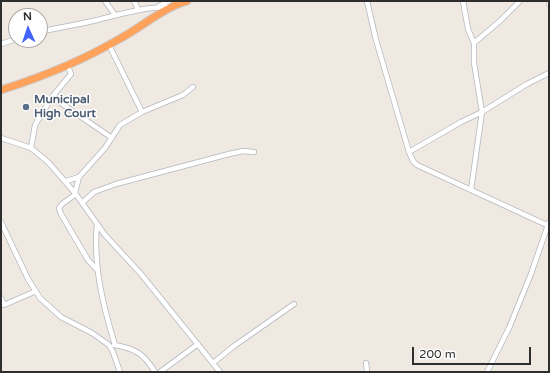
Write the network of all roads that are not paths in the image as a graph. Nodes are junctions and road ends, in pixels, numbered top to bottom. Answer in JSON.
{"nodes":[{"id":1,"x":105,"y":1,"type":"edge"},
{"id":2,"x":134,"y":1,"type":"edge"},
{"id":3,"x":187,"y":1,"type":"edge"},
{"id":4,"x":366,"y":1,"type":"edge"},
{"id":5,"x":463,"y":1,"type":"edge"},
{"id":6,"x":520,"y":1,"type":"edge"},
{"id":7,"x":548,"y":1,"type":"edge"},
{"id":8,"x":171,"y":4,"type":"edge"},
{"id":9,"x":549,"y":4,"type":"edge"},
{"id":10,"x":138,"y":9,"type":"junction"},
{"id":11,"x":115,"y":15,"type":"junction"},
{"id":12,"x":48,"y":30,"type":"edge"},
{"id":13,"x":474,"y":44,"type":"junction"},
{"id":14,"x":109,"y":45,"type":"junction"},
{"id":15,"x":68,"y":64,"type":"junction"},
{"id":16,"x":549,"y":72,"type":"edge"},
{"id":17,"x":193,"y":88,"type":"dead end"},
{"id":18,"x":1,"y":90,"type":"edge"},
{"id":19,"x":52,"y":97,"type":"junction"},
{"id":20,"x":142,"y":112,"type":"junction"},
{"id":21,"x":482,"y":112,"type":"junction"},
{"id":22,"x":1,"y":138,"type":"edge"},
{"id":23,"x":112,"y":138,"type":"junction"},
{"id":24,"x":31,"y":148,"type":"junction"},
{"id":25,"x":254,"y":152,"type":"dead end"},
{"id":26,"x":409,"y":152,"type":"junction"},
{"id":27,"x":80,"y":177,"type":"junction"},
{"id":28,"x":66,"y":181,"type":"junction"},
{"id":29,"x":471,"y":190,"type":"junction"},
{"id":30,"x":76,"y":194,"type":"junction"},
{"id":31,"x":82,"y":203,"type":"junction"},
{"id":32,"x":1,"y":222,"type":"edge"},
{"id":33,"x":97,"y":224,"type":"junction"},
{"id":34,"x":549,"y":224,"type":"edge"},
{"id":35,"x":98,"y":271,"type":"junction"},
{"id":36,"x":36,"y":291,"type":"junction"},
{"id":37,"x":1,"y":298,"type":"edge"},
{"id":38,"x":294,"y":304,"type":"dead end"},
{"id":39,"x":2,"y":306,"type":"edge"},
{"id":40,"x":198,"y":344,"type":"junction"},
{"id":41,"x":109,"y":345,"type":"junction"},
{"id":42,"x":115,"y":345,"type":"junction"},
{"id":43,"x":213,"y":363,"type":"junction"},
{"id":44,"x":366,"y":363,"type":"dead end"},
{"id":45,"x":120,"y":372,"type":"edge"},
{"id":46,"x":156,"y":372,"type":"edge"},
{"id":47,"x":160,"y":372,"type":"edge"},
{"id":48,"x":220,"y":372,"type":"edge"},
{"id":49,"x":367,"y":372,"type":"edge"},
{"id":50,"x":487,"y":372,"type":"edge"}],
"edges":[{"from":1,"to":11,"type":"street"},
{"from":2,"to":10,"type":"street"},
{"from":3,"to":8,"type":"highway"},
{"from":4,"to":26,"type":"street"},
{"from":5,"to":13,"type":"street"},
{"from":6,"to":13,"type":"street"},
{"from":7,"to":9,"type":"street"},
{"from":8,"to":10,"type":"street"},
{"from":8,"to":14,"type":"highway"},
{"from":10,"to":11,"type":"street"},
{"from":11,"to":12,"type":"street"},
{"from":13,"to":21,"type":"street"},
{"from":14,"to":15,"type":"highway"},
{"from":14,"to":20,"type":"street"},
{"from":15,"to":18,"type":"highway"},
{"from":15,"to":19,"type":"street"},
{"from":16,"to":21,"type":"street"},
{"from":17,"to":20,"type":"street"},
{"from":19,"to":23,"type":"street"},
{"from":19,"to":24,"type":"street"},
{"from":20,"to":23,"type":"street"},
{"from":21,"to":26,"type":"street"},
{"from":21,"to":29,"type":"street"},
{"from":22,"to":24,"type":"street"},
{"from":23,"to":27,"type":"street"},
{"from":24,"to":28,"type":"street"},
{"from":25,"to":31,"type":"street"},
{"from":26,"to":29,"type":"street"},
{"from":27,"to":28,"type":"street"},
{"from":27,"to":30,"type":"street"},
{"from":28,"to":30,"type":"street"},
{"from":29,"to":34,"type":"street"},
{"from":30,"to":31,"type":"street"},
{"from":30,"to":35,"type":"street"},
{"from":31,"to":33,"type":"street"},
{"from":32,"to":36,"type":"street"},
{"from":33,"to":35,"type":"street"},
{"from":33,"to":40,"type":"street"},
{"from":34,"to":50,"type":"street"},
{"from":35,"to":42,"type":"street"},
{"from":36,"to":39,"type":"street"},
{"from":36,"to":41,"type":"street"},
{"from":37,"to":39,"type":"street"},
{"from":38,"to":43,"type":"street"},
{"from":40,"to":43,"type":"street"},
{"from":40,"to":47,"type":"street"},
{"from":41,"to":42,"type":"street"},
{"from":41,"to":45,"type":"street"},
{"from":42,"to":46,"type":"street"},
{"from":43,"to":48,"type":"street"},
{"from":44,"to":49,"type":"street"}]}
